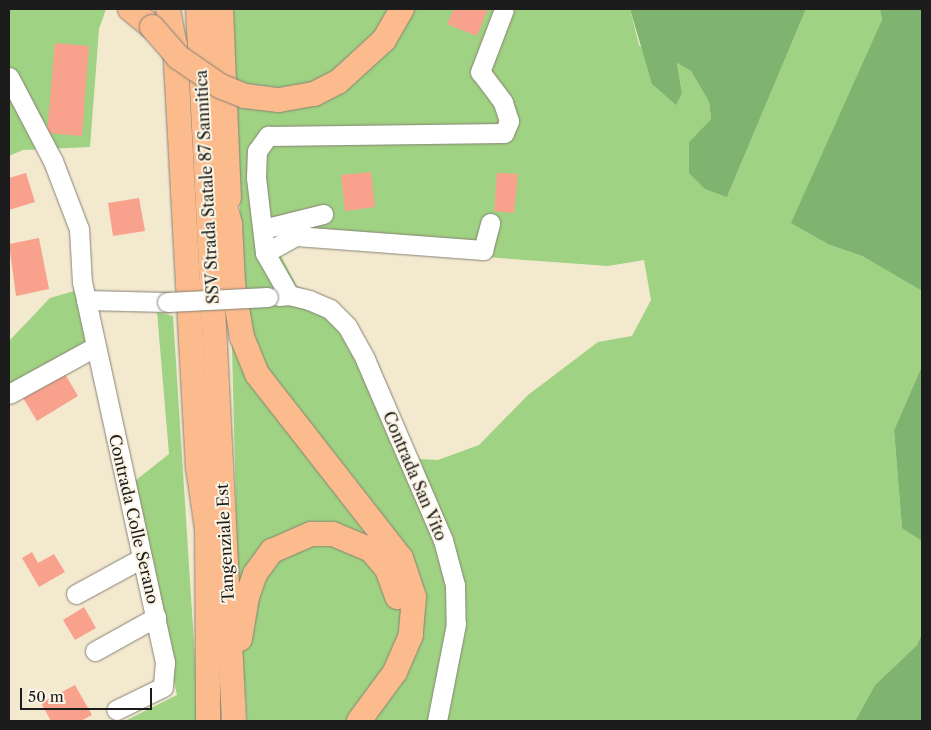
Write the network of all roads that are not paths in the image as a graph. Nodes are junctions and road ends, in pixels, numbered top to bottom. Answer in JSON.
{"nodes":[{"id":1,"x":130,"y":9,"type":"edge"},
{"id":2,"x":168,"y":9,"type":"edge"},
{"id":3,"x":198,"y":9,"type":"edge"},
{"id":4,"x":209,"y":9,"type":"edge"},
{"id":5,"x":221,"y":9,"type":"edge"},
{"id":6,"x":402,"y":9,"type":"edge"},
{"id":7,"x":504,"y":9,"type":"edge"},
{"id":8,"x":147,"y":18,"type":"edge"},
{"id":9,"x":175,"y":44,"type":"junction"},
{"id":10,"x":201,"y":53,"type":"junction"},
{"id":11,"x":9,"y":76,"type":"edge"},
{"id":12,"x":205,"y":127,"type":"junction"},
{"id":13,"x":323,"y":214,"type":"dead end"},
{"id":14,"x":490,"y":223,"type":"dead end"},
{"id":15,"x":230,"y":224,"type":"junction"},
{"id":16,"x":263,"y":229,"type":"junction"},
{"id":17,"x":265,"y":253,"type":"junction"},
{"id":18,"x":212,"y":262,"type":"junction"},
{"id":19,"x":289,"y":295,"type":"junction"},
{"id":20,"x":86,"y":300,"type":"junction"},
{"id":21,"x":95,"y":347,"type":"junction"},
{"id":22,"x":215,"y":365,"type":"junction"},
{"id":23,"x":9,"y":394,"type":"edge"},
{"id":24,"x":207,"y":529,"type":"junction"},
{"id":25,"x":142,"y":558,"type":"junction"},
{"id":26,"x":76,"y":594,"type":"dead end"},
{"id":27,"x":156,"y":617,"type":"junction"},
{"id":28,"x":95,"y":651,"type":"dead end"},
{"id":29,"x":233,"y":685,"type":"junction"},
{"id":30,"x":116,"y":710,"type":"dead end"},
{"id":31,"x":208,"y":721,"type":"edge"},
{"id":32,"x":234,"y":721,"type":"edge"},
{"id":33,"x":347,"y":721,"type":"edge"},
{"id":34,"x":359,"y":721,"type":"edge"},
{"id":35,"x":437,"y":721,"type":"edge"}],
"edges":[{"from":1,"to":8,"type":"main road"},
{"from":2,"to":9,"type":"main road"},
{"from":3,"to":10,"type":"main road","name":"SSV Strada Statale 87 Sannitica"},
{"from":4,"to":10,"type":"main road"},
{"from":5,"to":15,"type":"main road"},
{"from":6,"to":8,"type":"main road","bridge":true},
{"from":7,"to":16,"type":"street"},
{"from":9,"to":18,"type":"main road"},
{"from":9,"to":24,"type":"main road"},
{"from":10,"to":12,"type":"main road","name":"SSV Strada Statale 87 Sannitica"},
{"from":11,"to":20,"type":"street","name":"Contrada Colle Serano"},
{"from":12,"to":15,"type":"main road"},
{"from":12,"to":18,"type":"main road","name":"SSV Strada Statale 87 Sannitica"},
{"from":13,"to":16,"type":"street"},
{"from":14,"to":17,"type":"street"},
{"from":15,"to":34,"type":"main road"},
{"from":16,"to":17,"type":"street"},
{"from":17,"to":19,"type":"street"},
{"from":18,"to":22,"type":"main road","name":"SSV Strada Statale 87 Sannitica"},
{"from":19,"to":20,"type":"street","name":"Contrada San Vito","bridge":true},
{"from":19,"to":35,"type":"street","name":"Contrada San Vito"},
{"from":20,"to":21,"type":"street","name":"Contrada Colle Serano"},
{"from":21,"to":23,"type":"street"},
{"from":21,"to":25,"type":"street","name":"Contrada Colle Serano"},
{"from":22,"to":24,"type":"main road"},
{"from":22,"to":29,"type":"main road","name":"Tangenziale Est"},
{"from":24,"to":31,"type":"main road"},
{"from":25,"to":26,"type":"street"},
{"from":25,"to":27,"type":"street","name":"Contrada Colle Serano"},
{"from":27,"to":28,"type":"street"},
{"from":27,"to":30,"type":"street","name":"Contrada Colle Serano"},
{"from":29,"to":32,"type":"main road","name":"Tangenziale Est"},
{"from":29,"to":33,"type":"main road"}]}
